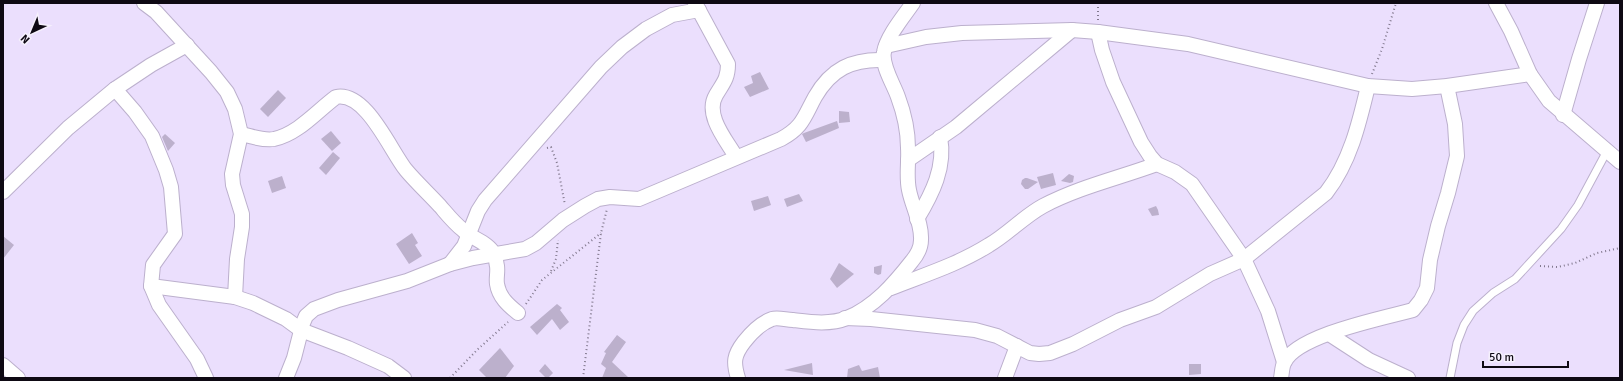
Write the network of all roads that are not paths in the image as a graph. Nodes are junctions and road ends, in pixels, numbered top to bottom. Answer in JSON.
{"nodes":[{"id":1,"x":144,"y":3,"type":"edge"},
{"id":2,"x":913,"y":3,"type":"edge"},
{"id":3,"x":1496,"y":3,"type":"edge"},
{"id":4,"x":1597,"y":3,"type":"edge"},
{"id":5,"x":697,"y":7,"type":"edge"},
{"id":6,"x":1072,"y":30,"type":"junction"},
{"id":7,"x":1098,"y":32,"type":"junction"},
{"id":8,"x":186,"y":45,"type":"junction"},
{"id":9,"x":886,"y":46,"type":"junction"},
{"id":10,"x":883,"y":60,"type":"junction"},
{"id":11,"x":1530,"y":74,"type":"junction"},
{"id":12,"x":1368,"y":86,"type":"junction"},
{"id":13,"x":1448,"y":86,"type":"junction"},
{"id":14,"x":115,"y":89,"type":"junction"},
{"id":15,"x":1563,"y":114,"type":"junction"},
{"id":16,"x":240,"y":134,"type":"junction"},
{"id":17,"x":940,"y":137,"type":"junction"},
{"id":18,"x":1607,"y":151,"type":"junction"},
{"id":19,"x":736,"y":157,"type":"junction"},
{"id":20,"x":908,"y":160,"type":"junction"},
{"id":21,"x":1620,"y":162,"type":"edge"},
{"id":22,"x":1157,"y":164,"type":"junction"},
{"id":23,"x":3,"y":192,"type":"edge"},
{"id":24,"x":917,"y":219,"type":"junction"},
{"id":25,"x":469,"y":235,"type":"junction"},
{"id":26,"x":494,"y":254,"type":"junction"},
{"id":27,"x":1244,"y":259,"type":"junction"},
{"id":28,"x":450,"y":264,"type":"junction"},
{"id":29,"x":150,"y":286,"type":"junction"},
{"id":30,"x":887,"y":290,"type":"junction"},
{"id":31,"x":235,"y":297,"type":"junction"},
{"id":32,"x":518,"y":313,"type":"dead end"},
{"id":33,"x":846,"y":318,"type":"junction"},
{"id":34,"x":301,"y":330,"type":"junction"},
{"id":35,"x":1329,"y":334,"type":"junction"},
{"id":36,"x":1017,"y":346,"type":"junction"},
{"id":37,"x":1284,"y":362,"type":"junction"},
{"id":38,"x":3,"y":365,"type":"edge"},
{"id":39,"x":386,"y":372,"type":"edge"},
{"id":40,"x":18,"y":378,"type":"edge"},
{"id":41,"x":206,"y":378,"type":"edge"},
{"id":42,"x":286,"y":378,"type":"edge"},
{"id":43,"x":404,"y":378,"type":"edge"},
{"id":44,"x":738,"y":378,"type":"edge"},
{"id":45,"x":1005,"y":378,"type":"edge"},
{"id":46,"x":1281,"y":378,"type":"edge"},
{"id":47,"x":1408,"y":378,"type":"edge"},
{"id":48,"x":1450,"y":378,"type":"edge"}],
"edges":[{"from":1,"to":8,"type":"street"},
{"from":2,"to":9,"type":"street"},
{"from":3,"to":11,"type":"street"},
{"from":4,"to":15,"type":"street"},
{"from":5,"to":19,"type":"street"},
{"from":5,"to":25,"type":"street"},
{"from":6,"to":7,"type":"street"},
{"from":6,"to":9,"type":"street"},
{"from":6,"to":17,"type":"street"},
{"from":7,"to":12,"type":"street"},
{"from":7,"to":22,"type":"street"},
{"from":8,"to":14,"type":"street"},
{"from":8,"to":16,"type":"street"},
{"from":9,"to":10,"type":"street"},
{"from":10,"to":19,"type":"street"},
{"from":10,"to":20,"type":"street"},
{"from":11,"to":13,"type":"street"},
{"from":11,"to":15,"type":"street"},
{"from":12,"to":13,"type":"street"},
{"from":12,"to":27,"type":"street"},
{"from":13,"to":35,"type":"street"},
{"from":14,"to":23,"type":"street"},
{"from":14,"to":29,"type":"street"},
{"from":15,"to":18,"type":"street"},
{"from":16,"to":25,"type":"street"},
{"from":16,"to":31,"type":"street"},
{"from":17,"to":20,"type":"street"},
{"from":17,"to":24,"type":"street"},
{"from":18,"to":21,"type":"street"},
{"from":18,"to":48,"type":"lane"},
{"from":19,"to":26,"type":"street"},
{"from":20,"to":24,"type":"street"},
{"from":22,"to":27,"type":"street"},
{"from":22,"to":30,"type":"street"},
{"from":24,"to":30,"type":"street"},
{"from":25,"to":26,"type":"street"},
{"from":25,"to":28,"type":"street"},
{"from":26,"to":28,"type":"street"},
{"from":26,"to":32,"type":"street"},
{"from":27,"to":36,"type":"street"},
{"from":27,"to":37,"type":"street"},
{"from":28,"to":34,"type":"street"},
{"from":29,"to":31,"type":"street"},
{"from":29,"to":41,"type":"street"},
{"from":30,"to":33,"type":"street"},
{"from":31,"to":34,"type":"street"},
{"from":33,"to":36,"type":"street"},
{"from":33,"to":44,"type":"street"},
{"from":34,"to":39,"type":"street"},
{"from":34,"to":42,"type":"street"},
{"from":35,"to":37,"type":"street"},
{"from":35,"to":47,"type":"street"},
{"from":36,"to":45,"type":"street"},
{"from":37,"to":46,"type":"street"},
{"from":38,"to":40,"type":"street"},
{"from":39,"to":43,"type":"street"}]}
